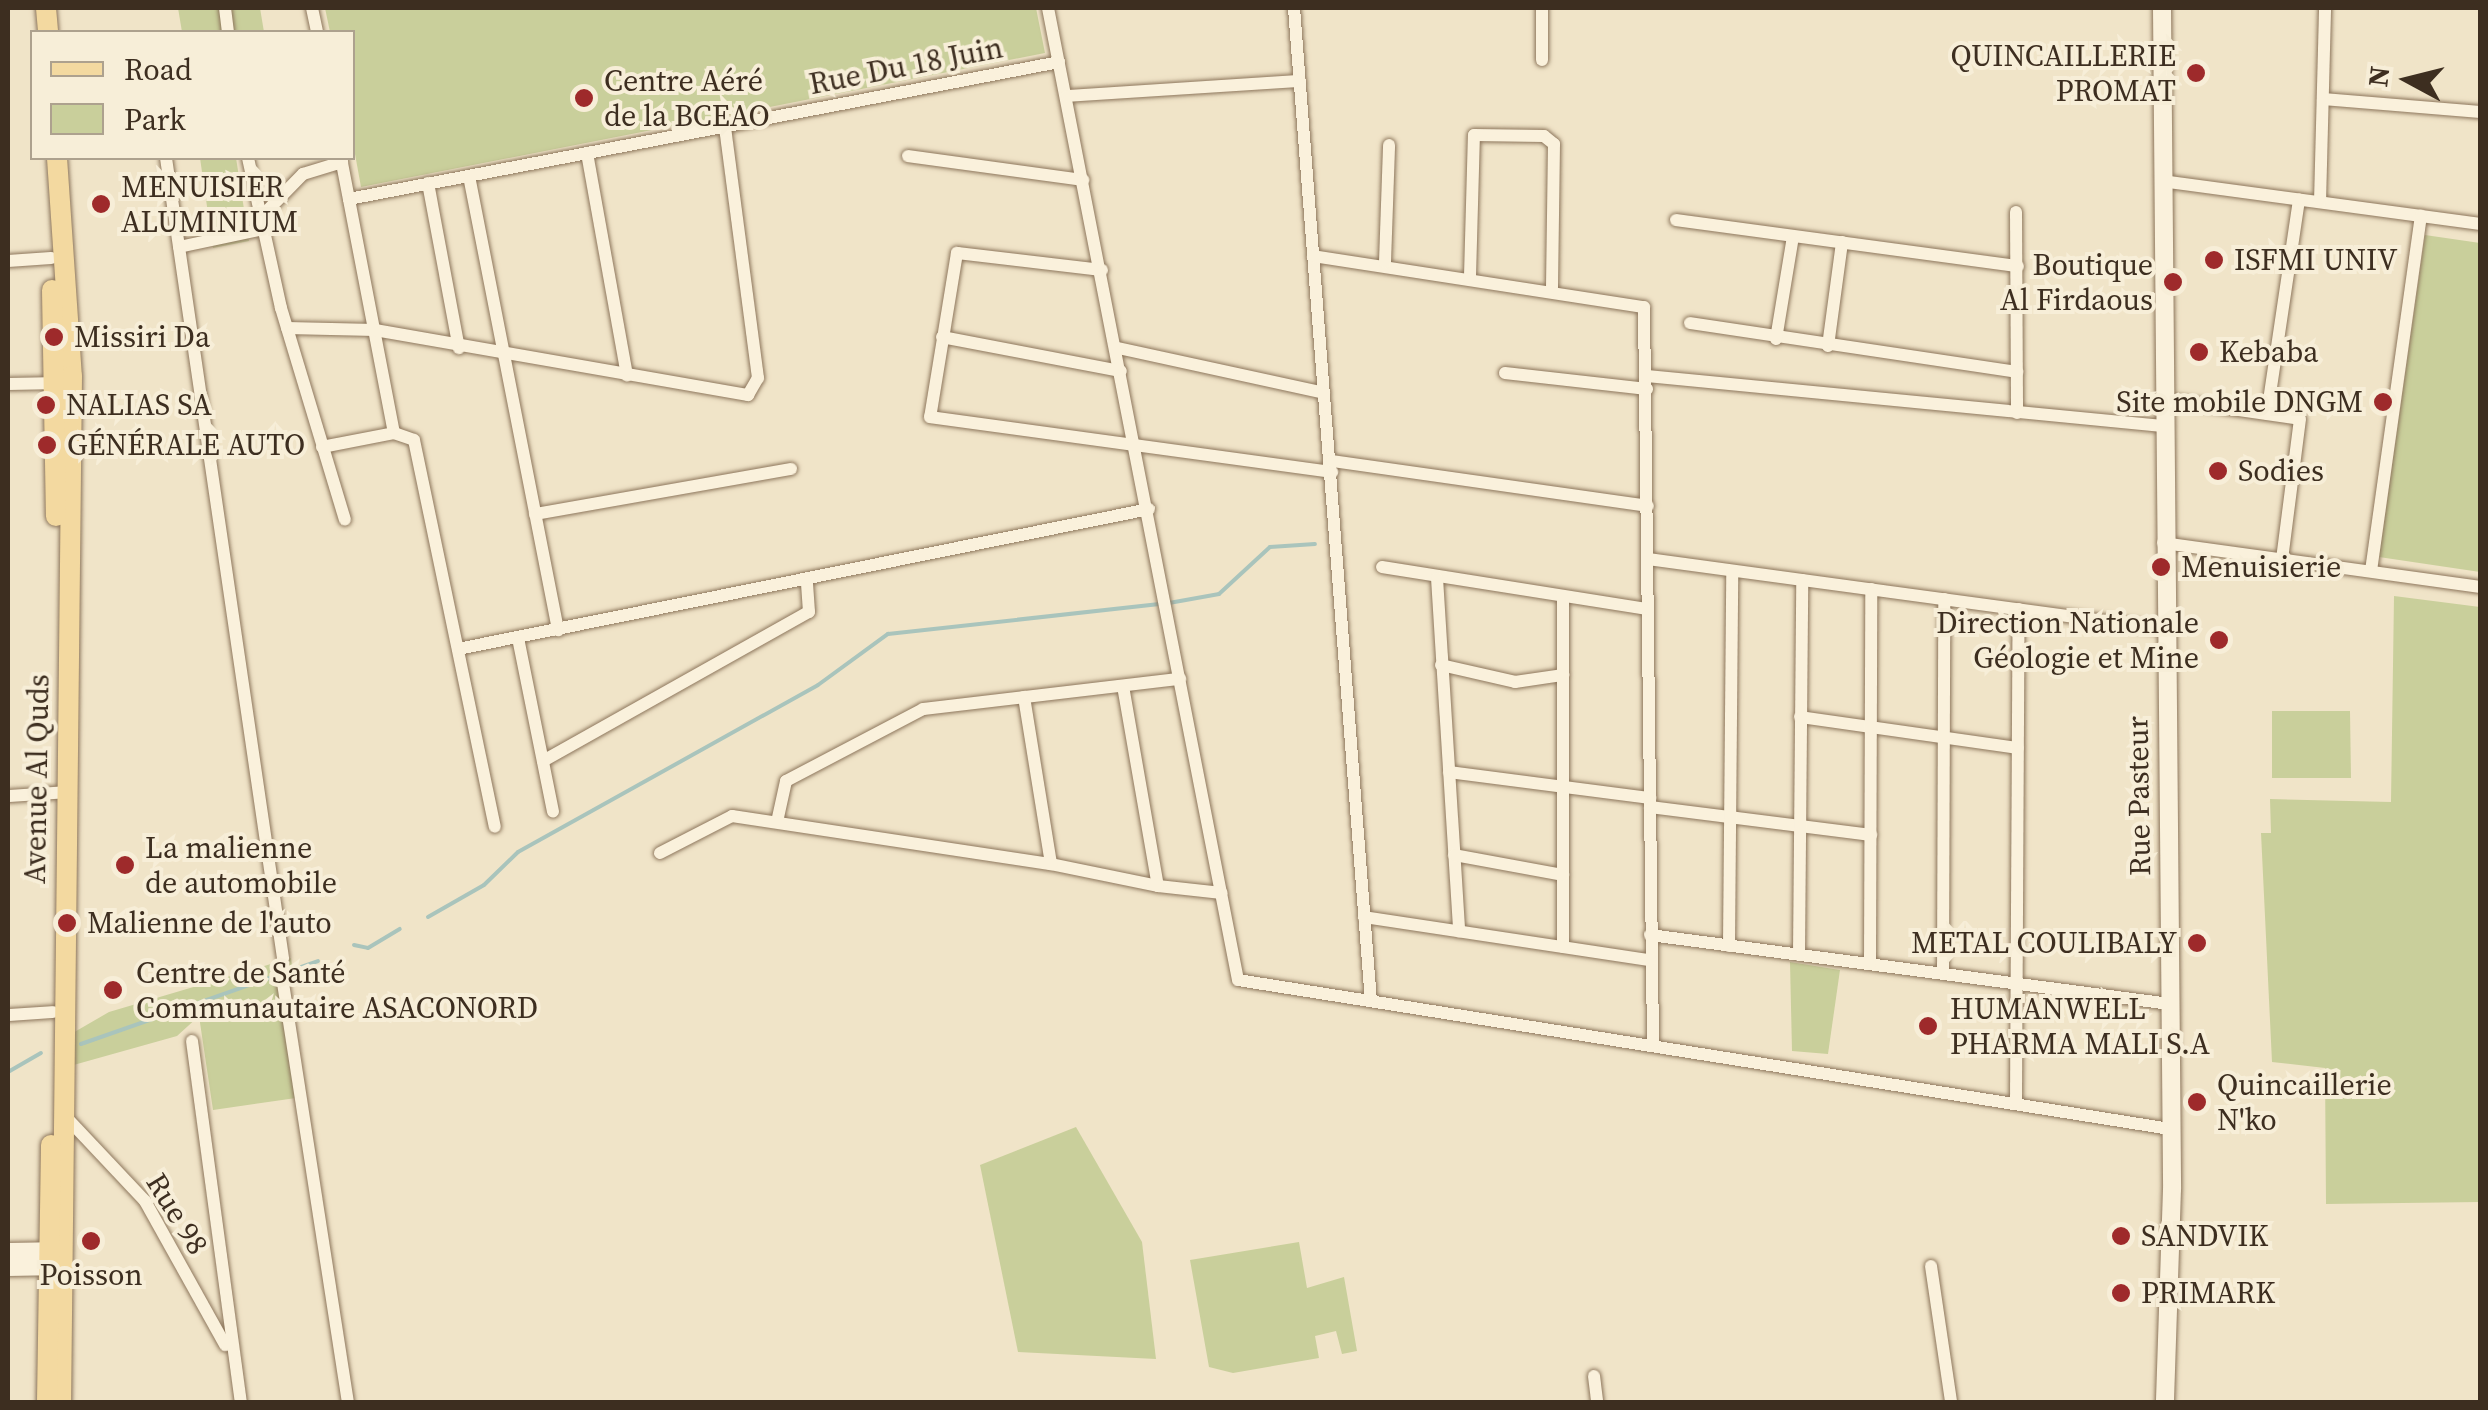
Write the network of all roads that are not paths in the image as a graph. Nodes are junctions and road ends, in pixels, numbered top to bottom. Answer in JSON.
{"nodes":[{"id":1,"x":1048,"y":8,"type":"edge"},
{"id":2,"x":1294,"y":8,"type":"edge"},
{"id":3,"x":1542,"y":8,"type":"edge"},
{"id":4,"x":2162,"y":8,"type":"edge"},
{"id":5,"x":2316,"y":8,"type":"edge"},
{"id":6,"x":2325,"y":8,"type":"edge"},
{"id":7,"x":1542,"y":60,"type":"dead end"},
{"id":8,"x":1059,"y":62,"type":"junction"},
{"id":9,"x":1300,"y":80,"type":"junction"},
{"id":10,"x":1066,"y":96,"type":"junction"},
{"id":11,"x":2323,"y":99,"type":"junction"},
{"id":12,"x":2480,"y":112,"type":"edge"},
{"id":13,"x":725,"y":126,"type":"junction"},
{"id":14,"x":1389,"y":145,"type":"dead end"},
{"id":15,"x":587,"y":152,"type":"junction"},
{"id":16,"x":908,"y":156,"type":"dead end"},
{"id":17,"x":44,"y":160,"type":"edge"},
{"id":18,"x":56,"y":160,"type":"edge"},
{"id":19,"x":166,"y":160,"type":"edge"},
{"id":20,"x":248,"y":160,"type":"edge"},
{"id":21,"x":341,"y":160,"type":"edge"},
{"id":22,"x":469,"y":176,"type":"junction"},
{"id":23,"x":1083,"y":180,"type":"junction"},
{"id":24,"x":2162,"y":180,"type":"junction"},
{"id":25,"x":428,"y":184,"type":"junction"},
{"id":26,"x":349,"y":198,"type":"junction"},
{"id":27,"x":2300,"y":200,"type":"junction"},
{"id":28,"x":2320,"y":202,"type":"junction"},
{"id":29,"x":2016,"y":212,"type":"dead end"},
{"id":30,"x":2420,"y":216,"type":"junction"},
{"id":31,"x":1676,"y":220,"type":"dead end"},
{"id":32,"x":263,"y":223,"type":"junction"},
{"id":33,"x":2480,"y":224,"type":"edge"},
{"id":34,"x":1792,"y":236,"type":"junction"},
{"id":35,"x":1842,"y":242,"type":"junction"},
{"id":36,"x":179,"y":246,"type":"junction"},
{"id":37,"x":1313,"y":256,"type":"junction"},
{"id":38,"x":51,"y":258,"type":"junction"},
{"id":39,"x":8,"y":261,"type":"edge"},
{"id":40,"x":1386,"y":262,"type":"junction"},
{"id":41,"x":2018,"y":266,"type":"junction"},
{"id":42,"x":1102,"y":270,"type":"junction"},
{"id":43,"x":1470,"y":276,"type":"junction"},
{"id":44,"x":1552,"y":291,"type":"junction"},
{"id":45,"x":1690,"y":323,"type":"dead end"},
{"id":46,"x":287,"y":328,"type":"junction"},
{"id":47,"x":374,"y":330,"type":"junction"},
{"id":48,"x":942,"y":337,"type":"junction"},
{"id":49,"x":1776,"y":339,"type":"junction"},
{"id":50,"x":1828,"y":346,"type":"junction"},
{"id":51,"x":459,"y":348,"type":"junction"},
{"id":52,"x":1118,"y":348,"type":"junction"},
{"id":53,"x":504,"y":356,"type":"junction"},
{"id":54,"x":1121,"y":372,"type":"junction"},
{"id":55,"x":2017,"y":372,"type":"junction"},
{"id":56,"x":1505,"y":373,"type":"dead end"},
{"id":57,"x":627,"y":376,"type":"junction"},
{"id":58,"x":64,"y":383,"type":"junction"},
{"id":59,"x":1647,"y":383,"type":"junction"},
{"id":60,"x":8,"y":384,"type":"edge"},
{"id":61,"x":1324,"y":393,"type":"junction"},
{"id":62,"x":2163,"y":399,"type":"junction"},
{"id":63,"x":2017,"y":413,"type":"junction"},
{"id":64,"x":2267,"y":414,"type":"junction"},
{"id":65,"x":2163,"y":426,"type":"junction"},
{"id":66,"x":394,"y":433,"type":"junction"},
{"id":67,"x":322,"y":447,"type":"junction"},
{"id":68,"x":1137,"y":450,"type":"junction"},
{"id":69,"x":1332,"y":467,"type":"junction"},
{"id":70,"x":791,"y":469,"type":"dead end"},
{"id":71,"x":1648,"y":506,"type":"junction"},
{"id":72,"x":1149,"y":509,"type":"junction"},
{"id":73,"x":535,"y":514,"type":"junction"},
{"id":74,"x":344,"y":520,"type":"dead end"},
{"id":75,"x":2163,"y":543,"type":"junction"},
{"id":76,"x":1648,"y":559,"type":"junction"},
{"id":77,"x":2282,"y":559,"type":"junction"},
{"id":78,"x":1382,"y":567,"type":"dead end"},
{"id":79,"x":1732,"y":570,"type":"junction"},
{"id":80,"x":2371,"y":572,"type":"junction"},
{"id":81,"x":1437,"y":578,"type":"junction"},
{"id":82,"x":1802,"y":580,"type":"junction"},
{"id":83,"x":807,"y":582,"type":"junction"},
{"id":84,"x":2480,"y":587,"type":"edge"},
{"id":85,"x":1871,"y":589,"type":"junction"},
{"id":86,"x":1563,"y":599,"type":"junction"},
{"id":87,"x":1944,"y":599,"type":"junction"},
{"id":88,"x":1648,"y":608,"type":"junction"},
{"id":89,"x":2020,"y":609,"type":"junction"},
{"id":90,"x":2163,"y":628,"type":"junction"},
{"id":91,"x":558,"y":630,"type":"junction"},
{"id":92,"x":518,"y":638,"type":"junction"},
{"id":93,"x":458,"y":650,"type":"junction"},
{"id":94,"x":1442,"y":665,"type":"junction"},
{"id":95,"x":1563,"y":675,"type":"junction"},
{"id":96,"x":1180,"y":678,"type":"junction"},
{"id":97,"x":1122,"y":686,"type":"junction"},
{"id":98,"x":1024,"y":697,"type":"junction"},
{"id":99,"x":1800,"y":717,"type":"junction"},
{"id":100,"x":1871,"y":727,"type":"junction"},
{"id":101,"x":1943,"y":737,"type":"junction"},
{"id":102,"x":2018,"y":748,"type":"junction"},
{"id":103,"x":542,"y":761,"type":"junction"},
{"id":104,"x":1449,"y":772,"type":"junction"},
{"id":105,"x":1563,"y":787,"type":"junction"},
{"id":106,"x":60,"y":793,"type":"junction"},
{"id":107,"x":8,"y":796,"type":"edge"},
{"id":108,"x":1650,"y":802,"type":"junction"},
{"id":109,"x":553,"y":812,"type":"dead end"},
{"id":110,"x":1729,"y":816,"type":"junction"},
{"id":111,"x":777,"y":822,"type":"junction"},
{"id":112,"x":1799,"y":825,"type":"junction"},
{"id":113,"x":496,"y":828,"type":"dead end"},
{"id":114,"x":1870,"y":835,"type":"junction"},
{"id":115,"x":660,"y":853,"type":"dead end"},
{"id":116,"x":1454,"y":855,"type":"junction"},
{"id":117,"x":1051,"y":864,"type":"junction"},
{"id":118,"x":1563,"y":875,"type":"junction"},
{"id":119,"x":1158,"y":886,"type":"junction"},
{"id":120,"x":1222,"y":893,"type":"junction"},
{"id":121,"x":1364,"y":917,"type":"junction"},
{"id":122,"x":1459,"y":931,"type":"junction"},
{"id":123,"x":1650,"y":935,"type":"junction"},
{"id":124,"x":1729,"y":946,"type":"junction"},
{"id":125,"x":1563,"y":947,"type":"junction"},
{"id":126,"x":1799,"y":955,"type":"junction"},
{"id":127,"x":283,"y":958,"type":"dead end"},
{"id":128,"x":1650,"y":960,"type":"junction"},
{"id":129,"x":1870,"y":964,"type":"junction"},
{"id":130,"x":1943,"y":974,"type":"junction"},
{"id":131,"x":284,"y":983,"type":"dead end"},
{"id":132,"x":2017,"y":984,"type":"junction"},
{"id":133,"x":1371,"y":1001,"type":"junction"},
{"id":134,"x":2170,"y":1004,"type":"junction"},
{"id":135,"x":54,"y":1012,"type":"junction"},
{"id":136,"x":8,"y":1015,"type":"edge"},
{"id":137,"x":59,"y":1034,"type":"junction"},
{"id":138,"x":192,"y":1040,"type":"dead end"},
{"id":139,"x":1652,"y":1045,"type":"junction"},
{"id":140,"x":59,"y":1063,"type":"junction"},
{"id":141,"x":2016,"y":1102,"type":"junction"},
{"id":142,"x":64,"y":1116,"type":"junction"},
{"id":143,"x":2170,"y":1129,"type":"junction"},
{"id":144,"x":8,"y":1252,"type":"edge"},
{"id":145,"x":56,"y":1259,"type":"junction"},
{"id":146,"x":1931,"y":1266,"type":"dead end"},
{"id":147,"x":8,"y":1267,"type":"edge"},
{"id":148,"x":229,"y":1352,"type":"junction"},
{"id":149,"x":1594,"y":1376,"type":"dead end"},
{"id":150,"x":47,"y":1402,"type":"edge"},
{"id":151,"x":62,"y":1402,"type":"edge"},
{"id":152,"x":241,"y":1402,"type":"edge"},
{"id":153,"x":348,"y":1402,"type":"edge"},
{"id":154,"x":1597,"y":1402,"type":"edge"},
{"id":155,"x":1951,"y":1402,"type":"edge"},
{"id":156,"x":2165,"y":1402,"type":"edge"}],
"edges":[{"from":1,"to":8,"type":"street"},
{"from":2,"to":9,"type":"street"},
{"from":3,"to":7,"type":"street"},
{"from":4,"to":24,"type":"main road","name":"Rue Pasteur"},
{"from":5,"to":6,"type":"street"},
{"from":6,"to":11,"type":"street"},
{"from":8,"to":10,"type":"street"},
{"from":8,"to":13,"type":"street","name":"Rue Du 18 Juin"},
{"from":9,"to":10,"type":"street"},
{"from":9,"to":37,"type":"street"},
{"from":10,"to":23,"type":"street"},
{"from":11,"to":12,"type":"street"},
{"from":11,"to":28,"type":"street"},
{"from":13,"to":15,"type":"street","name":"Rue Du 18 Juin"},
{"from":13,"to":57,"type":"street"},
{"from":14,"to":40,"type":"street"},
{"from":15,"to":22,"type":"street","name":"Rue Du 18 Juin"},
{"from":15,"to":57,"type":"street"},
{"from":16,"to":23,"type":"street"},
{"from":17,"to":38,"type":"main road","name":"Avenue Al Quds"},
{"from":18,"to":58,"type":"main road","name":"Avenue Al Quds"},
{"from":19,"to":36,"type":"street"},
{"from":20,"to":32,"type":"street"},
{"from":21,"to":26,"type":"street"},
{"from":21,"to":32,"type":"street"},
{"from":22,"to":25,"type":"street","name":"Rue Du 18 Juin"},
{"from":22,"to":53,"type":"street"},
{"from":23,"to":42,"type":"street"},
{"from":24,"to":27,"type":"street"},
{"from":24,"to":62,"type":"main road","name":"Rue Pasteur"},
{"from":25,"to":26,"type":"street","name":"Rue Du 18 Juin"},
{"from":25,"to":51,"type":"street"},
{"from":26,"to":47,"type":"street"},
{"from":27,"to":28,"type":"street"},
{"from":27,"to":64,"type":"street"},
{"from":28,"to":30,"type":"street"},
{"from":29,"to":41,"type":"street"},
{"from":30,"to":33,"type":"street"},
{"from":30,"to":80,"type":"street"},
{"from":31,"to":34,"type":"street"},
{"from":32,"to":36,"type":"street"},
{"from":32,"to":46,"type":"street"},
{"from":34,"to":35,"type":"street"},
{"from":34,"to":49,"type":"street"},
{"from":35,"to":41,"type":"street"},
{"from":35,"to":50,"type":"street"},
{"from":36,"to":127,"type":"street"},
{"from":37,"to":40,"type":"street"},
{"from":37,"to":61,"type":"street"},
{"from":38,"to":39,"type":"street"},
{"from":38,"to":58,"type":"main road","name":"Avenue Al Quds"},
{"from":40,"to":43,"type":"street"},
{"from":41,"to":55,"type":"street"},
{"from":42,"to":48,"type":"street"},
{"from":42,"to":52,"type":"street"},
{"from":43,"to":44,"type":"street"},
{"from":43,"to":44,"type":"street"},
{"from":44,"to":59,"type":"street"},
{"from":45,"to":49,"type":"street"},
{"from":46,"to":47,"type":"street"},
{"from":46,"to":67,"type":"street"},
{"from":47,"to":51,"type":"street"},
{"from":47,"to":66,"type":"street"},
{"from":48,"to":54,"type":"street"},
{"from":48,"to":68,"type":"street"},
{"from":49,"to":50,"type":"street"},
{"from":50,"to":55,"type":"street"},
{"from":51,"to":53,"type":"street"},
{"from":52,"to":54,"type":"street"},
{"from":52,"to":61,"type":"street"},
{"from":53,"to":57,"type":"street"},
{"from":53,"to":73,"type":"street"},
{"from":54,"to":68,"type":"street"},
{"from":55,"to":63,"type":"street"},
{"from":56,"to":59,"type":"street"},
{"from":58,"to":60,"type":"street"},
{"from":58,"to":106,"type":"main road","name":"Avenue Al Quds"},
{"from":59,"to":63,"type":"street"},
{"from":59,"to":71,"type":"street"},
{"from":61,"to":69,"type":"street"},
{"from":62,"to":64,"type":"street"},
{"from":62,"to":65,"type":"main road","name":"Rue Pasteur"},
{"from":63,"to":65,"type":"street"},
{"from":64,"to":77,"type":"street"},
{"from":65,"to":75,"type":"main road","name":"Rue Pasteur"},
{"from":66,"to":67,"type":"street"},
{"from":66,"to":93,"type":"street"},
{"from":67,"to":74,"type":"street"},
{"from":68,"to":69,"type":"street"},
{"from":68,"to":72,"type":"street"},
{"from":69,"to":71,"type":"street"},
{"from":69,"to":121,"type":"street"},
{"from":70,"to":73,"type":"street"},
{"from":71,"to":76,"type":"street"},
{"from":72,"to":83,"type":"street"},
{"from":72,"to":96,"type":"street"},
{"from":73,"to":91,"type":"street"},
{"from":75,"to":77,"type":"street"},
{"from":75,"to":90,"type":"main road","name":"Rue Pasteur"},
{"from":76,"to":79,"type":"street"},
{"from":76,"to":88,"type":"street"},
{"from":77,"to":80,"type":"street"},
{"from":78,"to":81,"type":"street"},
{"from":79,"to":82,"type":"street"},
{"from":79,"to":110,"type":"street"},
{"from":80,"to":84,"type":"street"},
{"from":81,"to":86,"type":"street"},
{"from":81,"to":94,"type":"street"},
{"from":82,"to":85,"type":"street"},
{"from":82,"to":99,"type":"street"},
{"from":83,"to":91,"type":"street"},
{"from":83,"to":103,"type":"street"},
{"from":85,"to":87,"type":"street"},
{"from":85,"to":100,"type":"street"},
{"from":86,"to":88,"type":"street"},
{"from":86,"to":95,"type":"street"},
{"from":87,"to":89,"type":"street"},
{"from":87,"to":101,"type":"street"},
{"from":88,"to":108,"type":"street"},
{"from":89,"to":90,"type":"street"},
{"from":89,"to":102,"type":"street"},
{"from":90,"to":134,"type":"main road","name":"Rue Pasteur"},
{"from":91,"to":92,"type":"street"},
{"from":92,"to":93,"type":"street"},
{"from":92,"to":103,"type":"street"},
{"from":93,"to":113,"type":"street"},
{"from":94,"to":95,"type":"street"},
{"from":94,"to":104,"type":"street"},
{"from":95,"to":105,"type":"street"},
{"from":96,"to":97,"type":"street"},
{"from":96,"to":120,"type":"street"},
{"from":97,"to":98,"type":"street"},
{"from":97,"to":119,"type":"street"},
{"from":98,"to":111,"type":"street"},
{"from":98,"to":117,"type":"street"},
{"from":99,"to":100,"type":"street"},
{"from":99,"to":112,"type":"street"},
{"from":100,"to":101,"type":"street"},
{"from":100,"to":114,"type":"street"},
{"from":101,"to":102,"type":"street"},
{"from":101,"to":130,"type":"street"},
{"from":102,"to":132,"type":"street"},
{"from":103,"to":109,"type":"street"},
{"from":104,"to":105,"type":"street"},
{"from":104,"to":116,"type":"street"},
{"from":105,"to":108,"type":"street"},
{"from":105,"to":118,"type":"street"},
{"from":106,"to":107,"type":"street"},
{"from":106,"to":135,"type":"main road","name":"Avenue Al Quds"},
{"from":106,"to":137,"type":"main road","name":"Avenue Al Quds"},
{"from":108,"to":110,"type":"street"},
{"from":108,"to":123,"type":"street"},
{"from":110,"to":112,"type":"street"},
{"from":110,"to":124,"type":"street"},
{"from":111,"to":115,"type":"street"},
{"from":111,"to":117,"type":"street"},
{"from":112,"to":114,"type":"street"},
{"from":112,"to":126,"type":"street"},
{"from":114,"to":129,"type":"street"},
{"from":116,"to":118,"type":"street"},
{"from":116,"to":122,"type":"street"},
{"from":117,"to":119,"type":"street"},
{"from":118,"to":125,"type":"street"},
{"from":119,"to":120,"type":"street"},
{"from":120,"to":133,"type":"street"},
{"from":121,"to":122,"type":"street"},
{"from":121,"to":133,"type":"street"},
{"from":122,"to":125,"type":"street"},
{"from":123,"to":124,"type":"street"},
{"from":123,"to":128,"type":"street"},
{"from":124,"to":126,"type":"street"},
{"from":125,"to":128,"type":"street"},
{"from":126,"to":129,"type":"street"},
{"from":128,"to":139,"type":"street"},
{"from":129,"to":130,"type":"street"},
{"from":130,"to":132,"type":"street"},
{"from":131,"to":153,"type":"street"},
{"from":132,"to":134,"type":"street"},
{"from":132,"to":141,"type":"street"},
{"from":133,"to":139,"type":"street"},
{"from":134,"to":143,"type":"main road","name":"Rue Pasteur"},
{"from":135,"to":136,"type":"street"},
{"from":135,"to":137,"type":"main road","name":"Avenue Al Quds"},
{"from":137,"to":140,"type":"main road","name":"Avenue Al Quds"},
{"from":138,"to":148,"type":"street"},
{"from":139,"to":141,"type":"street"},
{"from":140,"to":142,"type":"main road","name":"Avenue Al Quds"},
{"from":140,"to":145,"type":"main road","name":"Avenue Al Quds"},
{"from":141,"to":143,"type":"street"},
{"from":142,"to":145,"type":"main road","name":"Avenue Al Quds"},
{"from":142,"to":148,"type":"street","name":"Rue 98"},
{"from":143,"to":156,"type":"main road","name":"Rue Pasteur"},
{"from":144,"to":145,"type":"main road"},
{"from":145,"to":147,"type":"main road"},
{"from":145,"to":150,"type":"main road","name":"Avenue Al Quds"},
{"from":145,"to":151,"type":"main road","name":"Avenue Al Quds"},
{"from":146,"to":155,"type":"street"},
{"from":148,"to":152,"type":"street"},
{"from":149,"to":154,"type":"street"}]}
